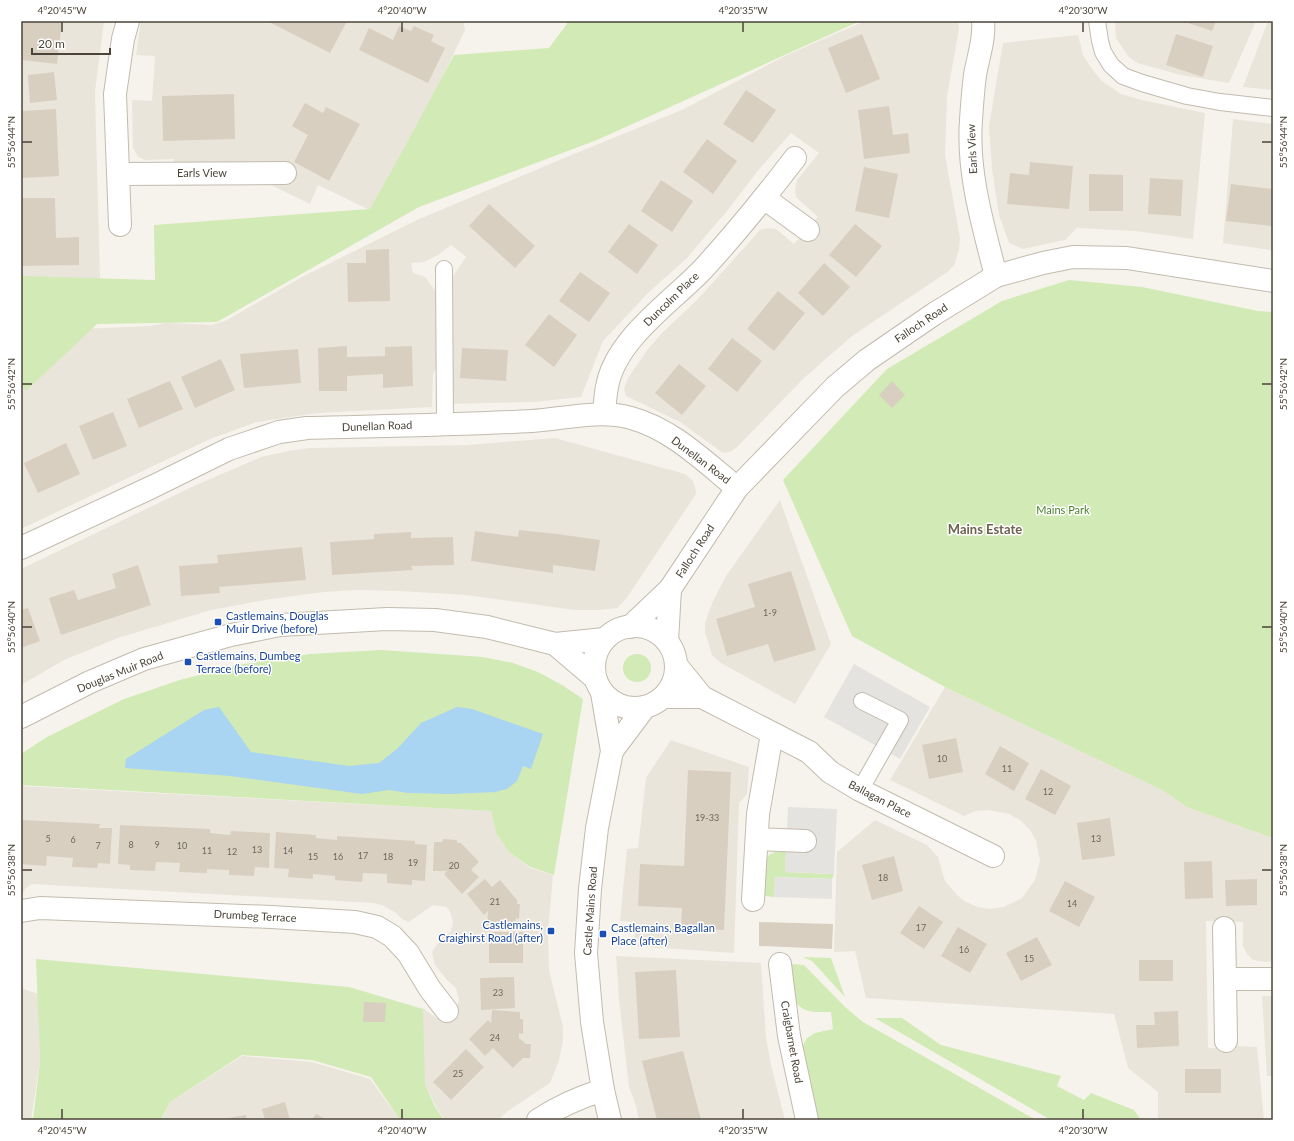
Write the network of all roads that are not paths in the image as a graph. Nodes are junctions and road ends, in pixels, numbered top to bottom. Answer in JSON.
{"nodes":[{"id":1,"x":128,"y":21,"type":"edge"},
{"id":2,"x":984,"y":21,"type":"edge"},
{"id":3,"x":1097,"y":21,"type":"edge"},
{"id":4,"x":1273,"y":108,"type":"edge"},
{"id":5,"x":796,"y":158,"type":"dead end"},
{"id":6,"x":285,"y":172,"type":"dead end"},
{"id":7,"x":119,"y":174,"type":"junction"},
{"id":8,"x":764,"y":198,"type":"junction"},
{"id":9,"x":120,"y":225,"type":"dead end"},
{"id":10,"x":808,"y":230,"type":"dead end"},
{"id":11,"x":444,"y":269,"type":"dead end"},
{"id":12,"x":996,"y":276,"type":"junction"},
{"id":13,"x":1273,"y":281,"type":"edge"},
{"id":14,"x":604,"y":414,"type":"junction"},
{"id":15,"x":445,"y":424,"type":"junction"},
{"id":16,"x":737,"y":488,"type":"junction"},
{"id":17,"x":21,"y":548,"type":"edge"},
{"id":18,"x":670,"y":589,"type":"junction"},
{"id":19,"x":630,"y":626,"type":"junction"},
{"id":20,"x":605,"y":639,"type":"junction"},
{"id":21,"x":667,"y":641,"type":"junction"},
{"id":22,"x":555,"y":644,"type":"junction"},
{"id":23,"x":677,"y":666,"type":"junction"},
{"id":24,"x":599,"y":685,"type":"junction"},
{"id":25,"x":664,"y":697,"type":"junction"},
{"id":26,"x":702,"y":697,"type":"junction"},
{"id":27,"x":862,"y":701,"type":"dead end"},
{"id":28,"x":645,"y":707,"type":"junction"},
{"id":29,"x":21,"y":717,"type":"edge"},
{"id":30,"x":772,"y":734,"type":"junction"},
{"id":31,"x":612,"y":751,"type":"junction"},
{"id":32,"x":860,"y":790,"type":"junction"},
{"id":33,"x":756,"y":839,"type":"junction"},
{"id":34,"x":805,"y":841,"type":"dead end"},
{"id":35,"x":993,"y":856,"type":"dead end"},
{"id":36,"x":753,"y":900,"type":"dead end"},
{"id":37,"x":21,"y":912,"type":"edge"},
{"id":38,"x":1224,"y":928,"type":"dead end"},
{"id":39,"x":780,"y":964,"type":"dead end"},
{"id":40,"x":1225,"y":979,"type":"junction"},
{"id":41,"x":1273,"y":979,"type":"edge"},
{"id":42,"x":447,"y":1011,"type":"dead end"},
{"id":43,"x":1226,"y":1041,"type":"dead end"},
{"id":44,"x":603,"y":1090,"type":"junction"},
{"id":45,"x":538,"y":1120,"type":"edge"},
{"id":46,"x":610,"y":1120,"type":"edge"},
{"id":47,"x":808,"y":1120,"type":"edge"}],
"edges":[{"from":1,"to":7,"type":"street"},
{"from":2,"to":12,"type":"street","name":"Earls View"},
{"from":3,"to":4,"type":"lane"},
{"from":5,"to":8,"type":"street","name":"Duncolm Place"},
{"from":6,"to":7,"type":"street","name":"Earls View"},
{"from":7,"to":9,"type":"street"},
{"from":8,"to":10,"type":"street"},
{"from":8,"to":14,"type":"street","name":"Duncolm Place"},
{"from":11,"to":15,"type":"lane"},
{"from":12,"to":13,"type":"street","name":"Falloch Road"},
{"from":12,"to":16,"type":"street","name":"Falloch Road"},
{"from":14,"to":15,"type":"street","name":"Dunellan Road"},
{"from":14,"to":16,"type":"street","name":"Dunellan Road"},
{"from":15,"to":17,"type":"street","name":"Dunellan Road"},
{"from":16,"to":18,"type":"street","name":"Falloch Road"},
{"from":18,"to":19,"type":"street","name":"Falloch Road"},
{"from":18,"to":21,"type":"street","name":"Falloch Road"},
{"from":19,"to":20,"type":"street"},
{"from":19,"to":21,"type":"street"},
{"from":20,"to":22,"type":"street","name":"Douglas Muir Road"},
{"from":20,"to":24,"type":"street"},
{"from":21,"to":23,"type":"street"},
{"from":22,"to":24,"type":"street","name":"Douglas Muir Road"},
{"from":22,"to":29,"type":"street","name":"Douglas Muir Road"},
{"from":23,"to":25,"type":"street"},
{"from":23,"to":26,"type":"street","name":"Ballagan Place"},
{"from":24,"to":28,"type":"street"},
{"from":24,"to":31,"type":"street","name":"Castle Mains Road"},
{"from":25,"to":26,"type":"street","name":"Ballagan Place"},
{"from":25,"to":28,"type":"street"},
{"from":26,"to":30,"type":"street","name":"Ballagan Place"},
{"from":27,"to":32,"type":"lane"},
{"from":28,"to":31,"type":"street","name":"Castle Mains Road"},
{"from":30,"to":32,"type":"street","name":"Ballagan Place"},
{"from":30,"to":33,"type":"street"},
{"from":31,"to":44,"type":"street","name":"Castle Mains Road"},
{"from":32,"to":35,"type":"street","name":"Ballagan Place"},
{"from":33,"to":34,"type":"street"},
{"from":33,"to":36,"type":"street"},
{"from":37,"to":42,"type":"street","name":"Drumbeg Terrace"},
{"from":38,"to":40,"type":"street"},
{"from":39,"to":47,"type":"street","name":"Craigbarnet Road"},
{"from":40,"to":41,"type":"street"},
{"from":40,"to":43,"type":"street"},
{"from":44,"to":45,"type":"street"},
{"from":44,"to":46,"type":"street","name":"Castle Mains Road"}]}
